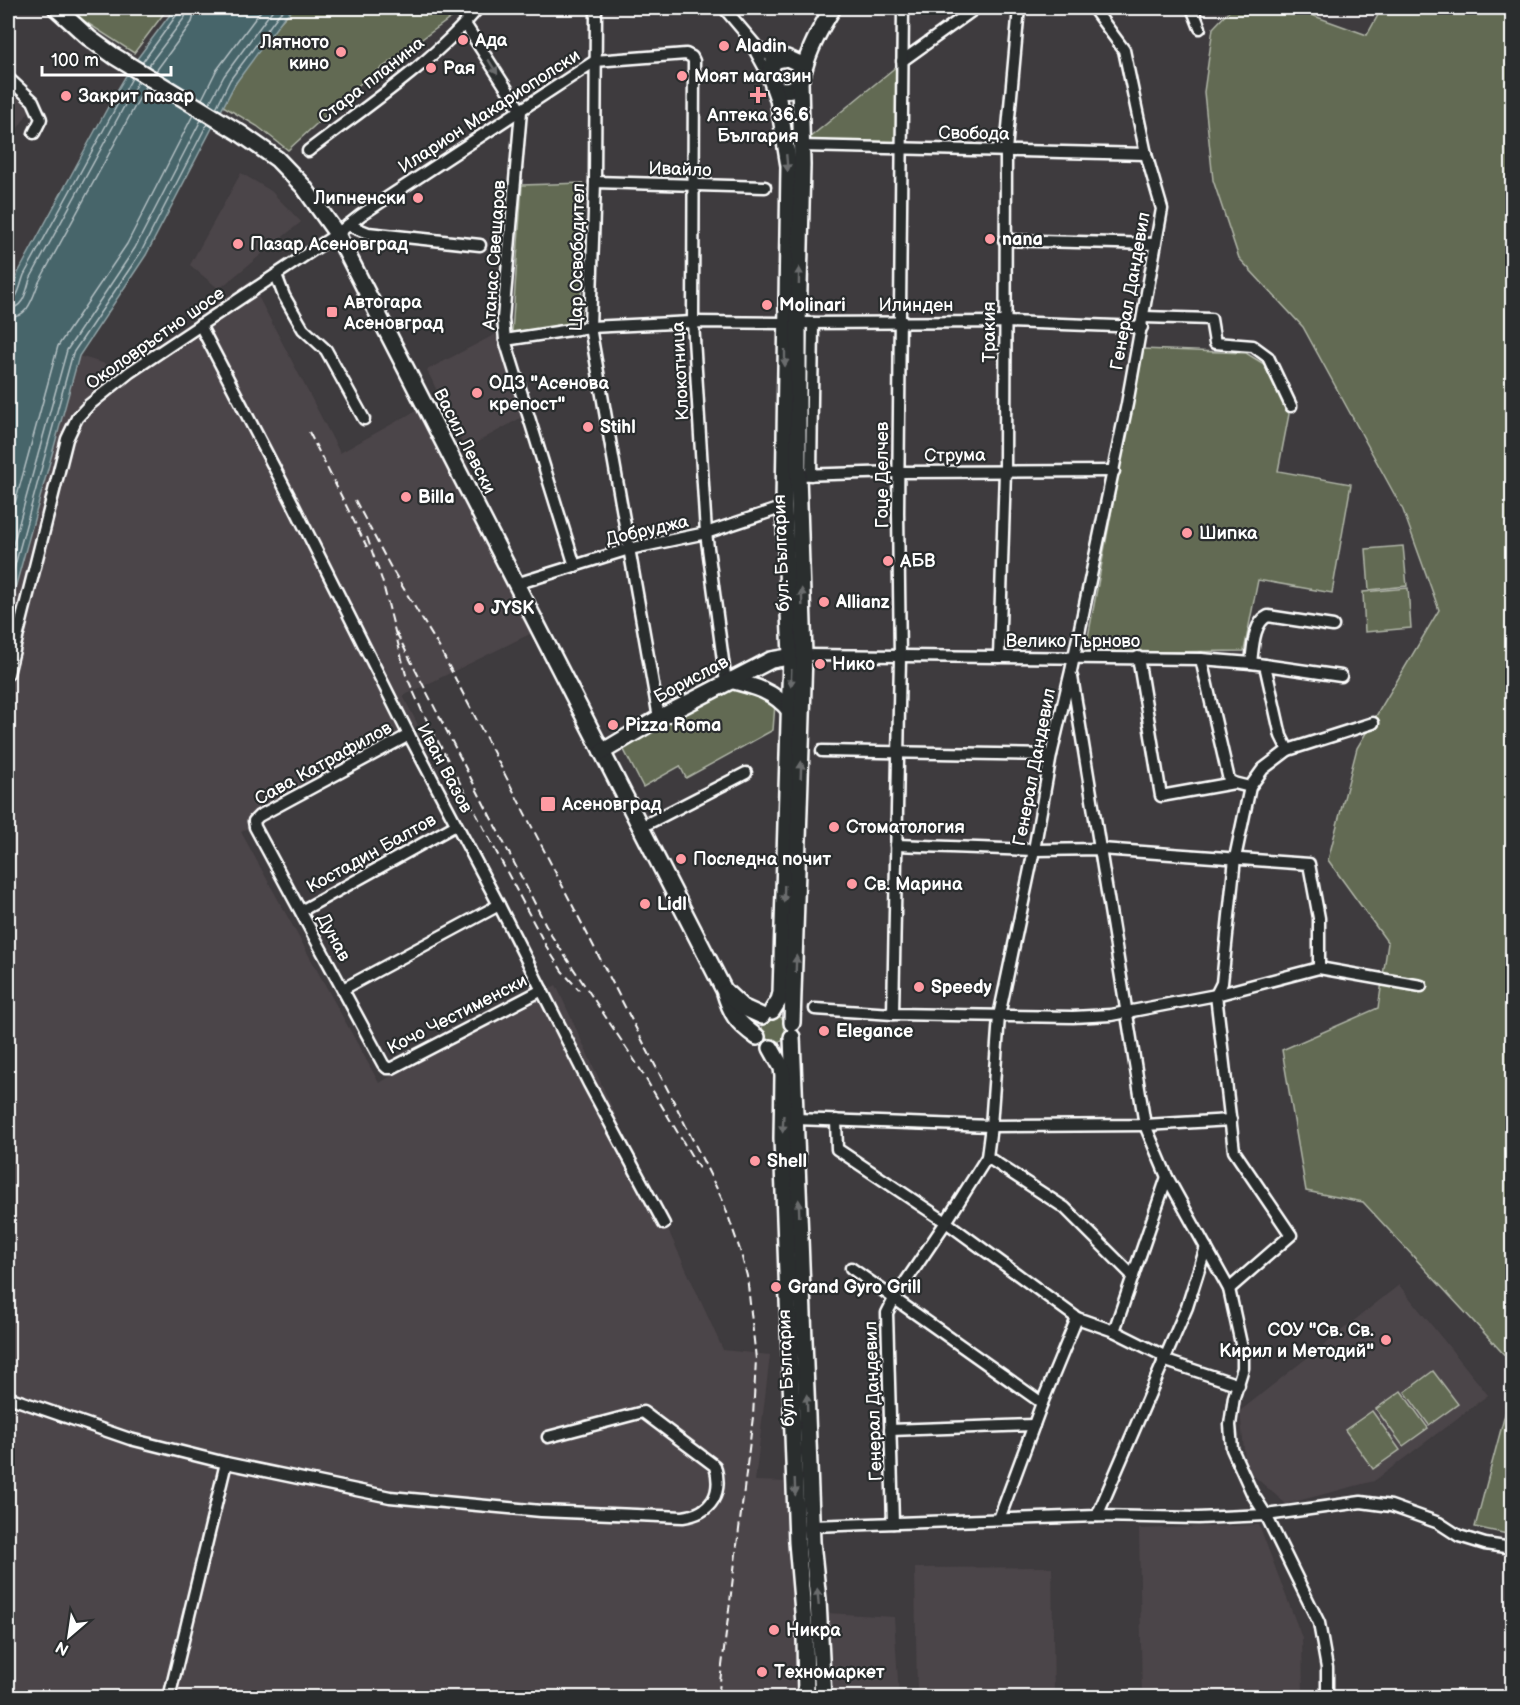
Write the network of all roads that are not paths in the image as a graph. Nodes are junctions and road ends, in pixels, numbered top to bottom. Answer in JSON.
{"nodes":[{"id":1,"x":56,"y":8,"type":"edge"},
{"id":2,"x":478,"y":8,"type":"edge"},
{"id":3,"x":596,"y":8,"type":"edge"},
{"id":4,"x":724,"y":8,"type":"edge"},
{"id":5,"x":832,"y":8,"type":"edge"},
{"id":6,"x":903,"y":8,"type":"edge"},
{"id":7,"x":975,"y":8,"type":"edge"},
{"id":8,"x":1019,"y":8,"type":"edge"},
{"id":9,"x":1093,"y":8,"type":"edge"},
{"id":10,"x":1192,"y":8,"type":"edge"},
{"id":11,"x":465,"y":24,"type":"junction"},
{"id":12,"x":822,"y":25,"type":"junction"},
{"id":13,"x":1200,"y":28,"type":"dead end"},
{"id":14,"x":747,"y":37,"type":"junction"},
{"id":15,"x":692,"y":57,"type":"joint"},
{"id":16,"x":782,"y":59,"type":"junction"},
{"id":17,"x":595,"y":61,"type":"junction"},
{"id":18,"x":902,"y":61,"type":"junction"},
{"id":19,"x":8,"y":78,"type":"edge"},
{"id":20,"x":801,"y":79,"type":"junction"},
{"id":21,"x":772,"y":82,"type":"junction"},
{"id":22,"x":521,"y":111,"type":"junction"},
{"id":23,"x":34,"y":133,"type":"dead end"},
{"id":24,"x":801,"y":146,"type":"junction"},
{"id":25,"x":901,"y":149,"type":"junction"},
{"id":26,"x":1006,"y":150,"type":"junction"},
{"id":27,"x":308,"y":151,"type":"dead end"},
{"id":28,"x":1146,"y":154,"type":"junction"},
{"id":29,"x":594,"y":182,"type":"junction"},
{"id":30,"x":694,"y":186,"type":"junction"},
{"id":31,"x":765,"y":187,"type":"dead end"},
{"id":32,"x":342,"y":230,"type":"junction"},
{"id":33,"x":1004,"y":240,"type":"junction"},
{"id":34,"x":1155,"y":243,"type":"junction"},
{"id":35,"x":480,"y":245,"type":"dead end"},
{"id":36,"x":276,"y":275,"type":"junction"},
{"id":37,"x":693,"y":322,"type":"junction"},
{"id":38,"x":900,"y":322,"type":"junction"},
{"id":39,"x":1006,"y":322,"type":"junction"},
{"id":40,"x":1143,"y":322,"type":"junction"},
{"id":41,"x":792,"y":323,"type":"junction"},
{"id":42,"x":813,"y":323,"type":"junction"},
{"id":43,"x":200,"y":325,"type":"junction"},
{"id":44,"x":590,"y":327,"type":"junction"},
{"id":45,"x":505,"y":340,"type":"junction"},
{"id":46,"x":1291,"y":406,"type":"dead end"},
{"id":47,"x":364,"y":420,"type":"dead end"},
{"id":48,"x":1005,"y":471,"type":"junction"},
{"id":49,"x":1113,"y":471,"type":"junction"},
{"id":50,"x":898,"y":472,"type":"junction"},
{"id":51,"x":804,"y":475,"type":"junction"},
{"id":52,"x":784,"y":507,"type":"junction"},
{"id":53,"x":706,"y":533,"type":"junction"},
{"id":54,"x":629,"y":549,"type":"junction"},
{"id":55,"x":575,"y":566,"type":"junction"},
{"id":56,"x":516,"y":584,"type":"junction"},
{"id":57,"x":1333,"y":626,"type":"dead end"},
{"id":58,"x":798,"y":655,"type":"junction"},
{"id":59,"x":900,"y":657,"type":"junction"},
{"id":60,"x":999,"y":657,"type":"junction"},
{"id":61,"x":1138,"y":657,"type":"junction"},
{"id":62,"x":1074,"y":658,"type":"junction"},
{"id":63,"x":1201,"y":659,"type":"junction"},
{"id":64,"x":1251,"y":663,"type":"junction"},
{"id":65,"x":1265,"y":665,"type":"junction"},
{"id":66,"x":1071,"y":671,"type":"junction"},
{"id":67,"x":8,"y":674,"type":"edge"},
{"id":68,"x":1341,"y":676,"type":"dead end"},
{"id":69,"x":728,"y":681,"type":"junction"},
{"id":70,"x":790,"y":711,"type":"junction"},
{"id":71,"x":659,"y":718,"type":"junction"},
{"id":72,"x":1060,"y":719,"type":"junction"},
{"id":73,"x":1080,"y":723,"type":"junction"},
{"id":74,"x":1373,"y":723,"type":"dead end"},
{"id":75,"x":409,"y":735,"type":"junction"},
{"id":76,"x":1288,"y":750,"type":"junction"},
{"id":77,"x":822,"y":751,"type":"dead end"},
{"id":78,"x":898,"y":751,"type":"junction"},
{"id":79,"x":602,"y":752,"type":"junction"},
{"id":80,"x":1051,"y":755,"type":"junction"},
{"id":81,"x":746,"y":773,"type":"dead end"},
{"id":82,"x":1234,"y":783,"type":"junction"},
{"id":83,"x":1250,"y":787,"type":"junction"},
{"id":84,"x":254,"y":821,"type":"joint"},
{"id":85,"x":456,"y":825,"type":"junction"},
{"id":86,"x":641,"y":827,"type":"junction"},
{"id":87,"x":896,"y":844,"type":"junction"},
{"id":88,"x":1101,"y":849,"type":"junction"},
{"id":89,"x":1034,"y":850,"type":"junction"},
{"id":90,"x":1235,"y":858,"type":"junction"},
{"id":91,"x":499,"y":905,"type":"junction"},
{"id":92,"x":301,"y":911,"type":"junction"},
{"id":93,"x":1319,"y":968,"type":"junction"},
{"id":94,"x":1421,"y":986,"type":"dead end"},
{"id":95,"x":343,"y":989,"type":"junction"},
{"id":96,"x":542,"y":990,"type":"junction"},
{"id":97,"x":724,"y":990,"type":"junction"},
{"id":98,"x":1216,"y":995,"type":"junction"},
{"id":99,"x":815,"y":1010,"type":"dead end"},
{"id":100,"x":1128,"y":1011,"type":"junction"},
{"id":101,"x":767,"y":1013,"type":"junction"},
{"id":102,"x":893,"y":1014,"type":"junction"},
{"id":103,"x":999,"y":1016,"type":"junction"},
{"id":104,"x":792,"y":1030,"type":"junction"},
{"id":105,"x":757,"y":1037,"type":"junction"},
{"id":106,"x":771,"y":1048,"type":"junction"},
{"id":107,"x":387,"y":1068,"type":"joint"},
{"id":108,"x":796,"y":1119,"type":"junction"},
{"id":109,"x":836,"y":1120,"type":"junction"},
{"id":110,"x":1231,"y":1120,"type":"junction"},
{"id":111,"x":1145,"y":1125,"type":"junction"},
{"id":112,"x":992,"y":1126,"type":"junction"},
{"id":113,"x":987,"y":1157,"type":"junction"},
{"id":114,"x":1167,"y":1177,"type":"junction"},
{"id":115,"x":946,"y":1222,"type":"junction"},
{"id":116,"x":664,"y":1224,"type":"dead end"},
{"id":117,"x":1206,"y":1246,"type":"junction"},
{"id":118,"x":850,"y":1268,"type":"dead end"},
{"id":119,"x":1132,"y":1276,"type":"junction"},
{"id":120,"x":1228,"y":1289,"type":"junction"},
{"id":121,"x":894,"y":1299,"type":"junction"},
{"id":122,"x":1077,"y":1318,"type":"junction"},
{"id":123,"x":1114,"y":1331,"type":"junction"},
{"id":124,"x":1164,"y":1358,"type":"junction"},
{"id":125,"x":1239,"y":1385,"type":"junction"},
{"id":126,"x":8,"y":1397,"type":"edge"},
{"id":127,"x":1042,"y":1403,"type":"junction"},
{"id":128,"x":1034,"y":1425,"type":"junction"},
{"id":129,"x":890,"y":1430,"type":"junction"},
{"id":130,"x":548,"y":1437,"type":"dead end"},
{"id":131,"x":225,"y":1463,"type":"junction"},
{"id":132,"x":1266,"y":1515,"type":"junction"},
{"id":133,"x":1097,"y":1516,"type":"junction"},
{"id":134,"x":999,"y":1520,"type":"junction"},
{"id":135,"x":893,"y":1523,"type":"junction"},
{"id":136,"x":812,"y":1526,"type":"junction"},
{"id":137,"x":1512,"y":1548,"type":"edge"},
{"id":138,"x":169,"y":1698,"type":"edge"},
{"id":139,"x":806,"y":1698,"type":"edge"},
{"id":140,"x":823,"y":1698,"type":"edge"},
{"id":141,"x":1327,"y":1698,"type":"edge"}],
"edges":[{"from":1,"to":32,"type":"main road","name":"Васил Левски"},
{"from":2,"to":11,"type":"street","name":"Стара планина"},
{"from":3,"to":17,"type":"street","name":"Цар Освободител"},
{"from":4,"to":14,"type":"street"},
{"from":5,"to":12,"type":"main road"},
{"from":6,"to":18,"type":"street","name":"Гоце Делчев"},
{"from":7,"to":18,"type":"street"},
{"from":8,"to":26,"type":"street","name":"Тракия"},
{"from":9,"to":28,"type":"street","name":"Генерал Дандевил"},
{"from":10,"to":13,"type":"street"},
{"from":11,"to":22,"type":"street","one_way":true},
{"from":11,"to":27,"type":"street","name":"Стара планина"},
{"from":12,"to":16,"type":"main road"},
{"from":12,"to":20,"type":"main road"},
{"from":14,"to":16,"type":"street"},
{"from":14,"to":21,"type":"street"},
{"from":15,"to":17,"type":"street","name":"Иларион Макариополски"},
{"from":15,"to":30,"type":"street","name":"Клокотница"},
{"from":16,"to":20,"type":"main road"},
{"from":16,"to":21,"type":"main road"},
{"from":17,"to":22,"type":"street","name":"Иларион Макариополски"},
{"from":17,"to":29,"type":"street","name":"Цар Освободител"},
{"from":18,"to":25,"type":"street","name":"Гоце Делчев"},
{"from":19,"to":23,"type":"street"},
{"from":20,"to":21,"type":"main road"},
{"from":20,"to":24,"type":"main road","name":"бул. България"},
{"from":21,"to":41,"type":"main road","name":"бул. България","one_way":true},
{"from":22,"to":32,"type":"street","name":"Иларион Макариополски"},
{"from":22,"to":45,"type":"street","name":"Атанас Свещаров"},
{"from":24,"to":25,"type":"street","name":"Свобода"},
{"from":41,"to":24,"type":"main road","name":"бул. България","one_way":true},
{"from":25,"to":26,"type":"street","name":"Свобода"},
{"from":25,"to":38,"type":"street","name":"Гоце Делчев"},
{"from":26,"to":28,"type":"street","name":"Свобода"},
{"from":26,"to":33,"type":"street","name":"Тракия"},
{"from":28,"to":34,"type":"street","name":"Генерал Дандевил"},
{"from":29,"to":30,"type":"street","name":"Ивайло"},
{"from":29,"to":44,"type":"street","name":"Цар Освободител"},
{"from":30,"to":31,"type":"street","name":"Ивайло"},
{"from":30,"to":37,"type":"street","name":"Клокотница"},
{"from":32,"to":35,"type":"street"},
{"from":32,"to":36,"type":"street","name":"Околовръстно шосе"},
{"from":32,"to":56,"type":"main road","name":"Васил Левски"},
{"from":33,"to":34,"type":"street"},
{"from":33,"to":39,"type":"street","name":"Тракия"},
{"from":34,"to":40,"type":"street","name":"Генерал Дандевил"},
{"from":36,"to":43,"type":"street","name":"Околовръстно шосе"},
{"from":36,"to":47,"type":"street"},
{"from":37,"to":41,"type":"street","name":"Илинден"},
{"from":37,"to":44,"type":"street","name":"Илинден"},
{"from":37,"to":53,"type":"street","name":"Клокотница"},
{"from":38,"to":39,"type":"street","name":"Илинден"},
{"from":38,"to":42,"type":"street","name":"Илинден"},
{"from":38,"to":50,"type":"street","name":"Гоце Делчев"},
{"from":39,"to":40,"type":"street","name":"Илинден"},
{"from":39,"to":48,"type":"street","name":"Тракия"},
{"from":40,"to":46,"type":"street","name":"Илинден"},
{"from":40,"to":49,"type":"street","name":"Генерал Дандевил"},
{"from":41,"to":42,"type":"street","name":"Илинден"},
{"from":41,"to":51,"type":"main road","name":"бул. България"},
{"from":41,"to":52,"type":"main road","name":"бул. България","one_way":true},
{"from":42,"to":51,"type":"street"},
{"from":43,"to":67,"type":"street","name":"Околовръстно шосе"},
{"from":43,"to":75,"type":"street","name":"Иван Вазов"},
{"from":44,"to":45,"type":"street","name":"Илинден"},
{"from":44,"to":54,"type":"street","name":"Цар Освободител"},
{"from":45,"to":55,"type":"street","name":"Атанас Свещаров"},
{"from":48,"to":49,"type":"street","name":"Струма"},
{"from":48,"to":50,"type":"street","name":"Струма"},
{"from":48,"to":60,"type":"street","name":"Тракия"},
{"from":49,"to":62,"type":"street","name":"Генерал Дандевил"},
{"from":50,"to":51,"type":"street","name":"Струма"},
{"from":50,"to":59,"type":"street","name":"Гоце Делчев"},
{"from":58,"to":51,"type":"main road","name":"бул. България","one_way":true},
{"from":52,"to":53,"type":"street","name":"Добруджа"},
{"from":52,"to":58,"type":"main road","name":"бул. България"},
{"from":53,"to":54,"type":"street","name":"Добруджа"},
{"from":53,"to":69,"type":"street","name":"Клокотница"},
{"from":54,"to":55,"type":"street","name":"Добруджа"},
{"from":54,"to":71,"type":"street","name":"Цар Освободител"},
{"from":55,"to":56,"type":"street","name":"Добруджа"},
{"from":56,"to":79,"type":"main road","name":"Васил Левски"},
{"from":57,"to":64,"type":"street"},
{"from":58,"to":59,"type":"street","name":"Велико Търново"},
{"from":58,"to":69,"type":"main road","name":"Борислав"},
{"from":58,"to":70,"type":"main road","name":"бул. България","one_way":true},
{"from":104,"to":58,"type":"main road","name":"бул. България","one_way":true},
{"from":59,"to":60,"type":"street","name":"Велико Търново"},
{"from":59,"to":78,"type":"street","name":"Гоце Делчев"},
{"from":60,"to":62,"type":"street","name":"Велико Търново"},
{"from":61,"to":62,"type":"street","name":"Велико Търново"},
{"from":61,"to":63,"type":"street","name":"Велико Търново"},
{"from":61,"to":82,"type":"street"},
{"from":62,"to":66,"type":"street","name":"Генерал Дандевил"},
{"from":63,"to":64,"type":"street","name":"Велико Търново"},
{"from":63,"to":82,"type":"street"},
{"from":64,"to":65,"type":"street","name":"Велико Търново"},
{"from":65,"to":68,"type":"street","name":"Велико Търново"},
{"from":65,"to":76,"type":"street"},
{"from":66,"to":72,"type":"street","name":"Генерал Дандевил"},
{"from":66,"to":73,"type":"street"},
{"from":69,"to":70,"type":"main road"},
{"from":69,"to":71,"type":"main road","name":"Борислав"},
{"from":70,"to":101,"type":"main road","name":"бул. България","one_way":true},
{"from":71,"to":79,"type":"main road","name":"Борислав"},
{"from":72,"to":73,"type":"street"},
{"from":72,"to":80,"type":"street","name":"Генерал Дандевил"},
{"from":73,"to":88,"type":"street"},
{"from":74,"to":76,"type":"street"},
{"from":75,"to":84,"type":"street","name":"Сава Катрафилов"},
{"from":75,"to":85,"type":"street","name":"Иван Вазов"},
{"from":76,"to":83,"type":"street"},
{"from":77,"to":78,"type":"street"},
{"from":78,"to":80,"type":"street"},
{"from":78,"to":87,"type":"street","name":"Гоце Делчев"},
{"from":79,"to":86,"type":"main road","name":"Васил Левски"},
{"from":80,"to":89,"type":"street","name":"Генерал Дандевил"},
{"from":81,"to":86,"type":"street"},
{"from":82,"to":83,"type":"street"},
{"from":83,"to":90,"type":"street"},
{"from":84,"to":92,"type":"street","name":"Дунав"},
{"from":85,"to":91,"type":"street","name":"Иван Вазов"},
{"from":85,"to":92,"type":"street","name":"Костадин Балтов"},
{"from":86,"to":97,"type":"main road","name":"Васил Левски"},
{"from":87,"to":89,"type":"street"},
{"from":87,"to":102,"type":"street","name":"Гоце Делчев"},
{"from":88,"to":89,"type":"street"},
{"from":88,"to":90,"type":"street"},
{"from":88,"to":100,"type":"street"},
{"from":89,"to":103,"type":"street","name":"Генерал Дандевил"},
{"from":90,"to":93,"type":"street"},
{"from":90,"to":98,"type":"street"},
{"from":91,"to":95,"type":"street"},
{"from":91,"to":96,"type":"street","name":"Иван Вазов"},
{"from":92,"to":95,"type":"street","name":"Дунав"},
{"from":93,"to":94,"type":"street"},
{"from":93,"to":98,"type":"street"},
{"from":95,"to":107,"type":"street","name":"Дунав"},
{"from":96,"to":107,"type":"street","name":"Кочо Честименски"},
{"from":96,"to":116,"type":"street","name":"Иван Вазов"},
{"from":97,"to":101,"type":"main road","name":"Васил Левски"},
{"from":97,"to":105,"type":"main road","name":"Васил Левски"},
{"from":98,"to":100,"type":"street"},
{"from":98,"to":110,"type":"street"},
{"from":99,"to":102,"type":"street"},
{"from":100,"to":103,"type":"street"},
{"from":100,"to":111,"type":"street"},
{"from":101,"to":104,"type":"main road"},
{"from":101,"to":105,"type":"main road"},
{"from":102,"to":103,"type":"street"},
{"from":103,"to":112,"type":"street","name":"Генерал Дандевил"},
{"from":104,"to":106,"type":"main road"},
{"from":104,"to":108,"type":"main road","name":"бул. България"},
{"from":105,"to":106,"type":"main road"},
{"from":106,"to":139,"type":"main road","name":"бул. България","one_way":true},
{"from":108,"to":109,"type":"street"},
{"from":136,"to":108,"type":"main road","name":"бул. България","one_way":true},
{"from":109,"to":112,"type":"street"},
{"from":109,"to":115,"type":"street"},
{"from":110,"to":111,"type":"street"},
{"from":110,"to":120,"type":"street"},
{"from":111,"to":112,"type":"street"},
{"from":111,"to":114,"type":"street"},
{"from":112,"to":113,"type":"street","name":"Генерал Дандевил"},
{"from":113,"to":115,"type":"street","name":"Генерал Дандевил"},
{"from":113,"to":119,"type":"street"},
{"from":114,"to":117,"type":"street"},
{"from":114,"to":119,"type":"street"},
{"from":115,"to":121,"type":"street","name":"Генерал Дандевил"},
{"from":115,"to":122,"type":"street"},
{"from":117,"to":120,"type":"street"},
{"from":117,"to":124,"type":"street"},
{"from":118,"to":121,"type":"street"},
{"from":119,"to":123,"type":"street"},
{"from":120,"to":125,"type":"street"},
{"from":121,"to":127,"type":"street"},
{"from":121,"to":129,"type":"street","name":"Генерал Дандевил"},
{"from":122,"to":123,"type":"street"},
{"from":122,"to":127,"type":"street"},
{"from":123,"to":124,"type":"street"},
{"from":124,"to":125,"type":"street"},
{"from":124,"to":133,"type":"street"},
{"from":125,"to":132,"type":"street"},
{"from":126,"to":131,"type":"street"},
{"from":127,"to":128,"type":"street"},
{"from":128,"to":129,"type":"street"},
{"from":128,"to":134,"type":"street"},
{"from":129,"to":135,"type":"street","name":"Генерал Дандевил"},
{"from":130,"to":131,"type":"street"},
{"from":131,"to":138,"type":"street"},
{"from":132,"to":133,"type":"street"},
{"from":132,"to":137,"type":"street"},
{"from":132,"to":141,"type":"street"},
{"from":133,"to":134,"type":"street"},
{"from":134,"to":135,"type":"street"},
{"from":135,"to":136,"type":"street"},
{"from":140,"to":136,"type":"main road","name":"бул. България","one_way":true}]}
